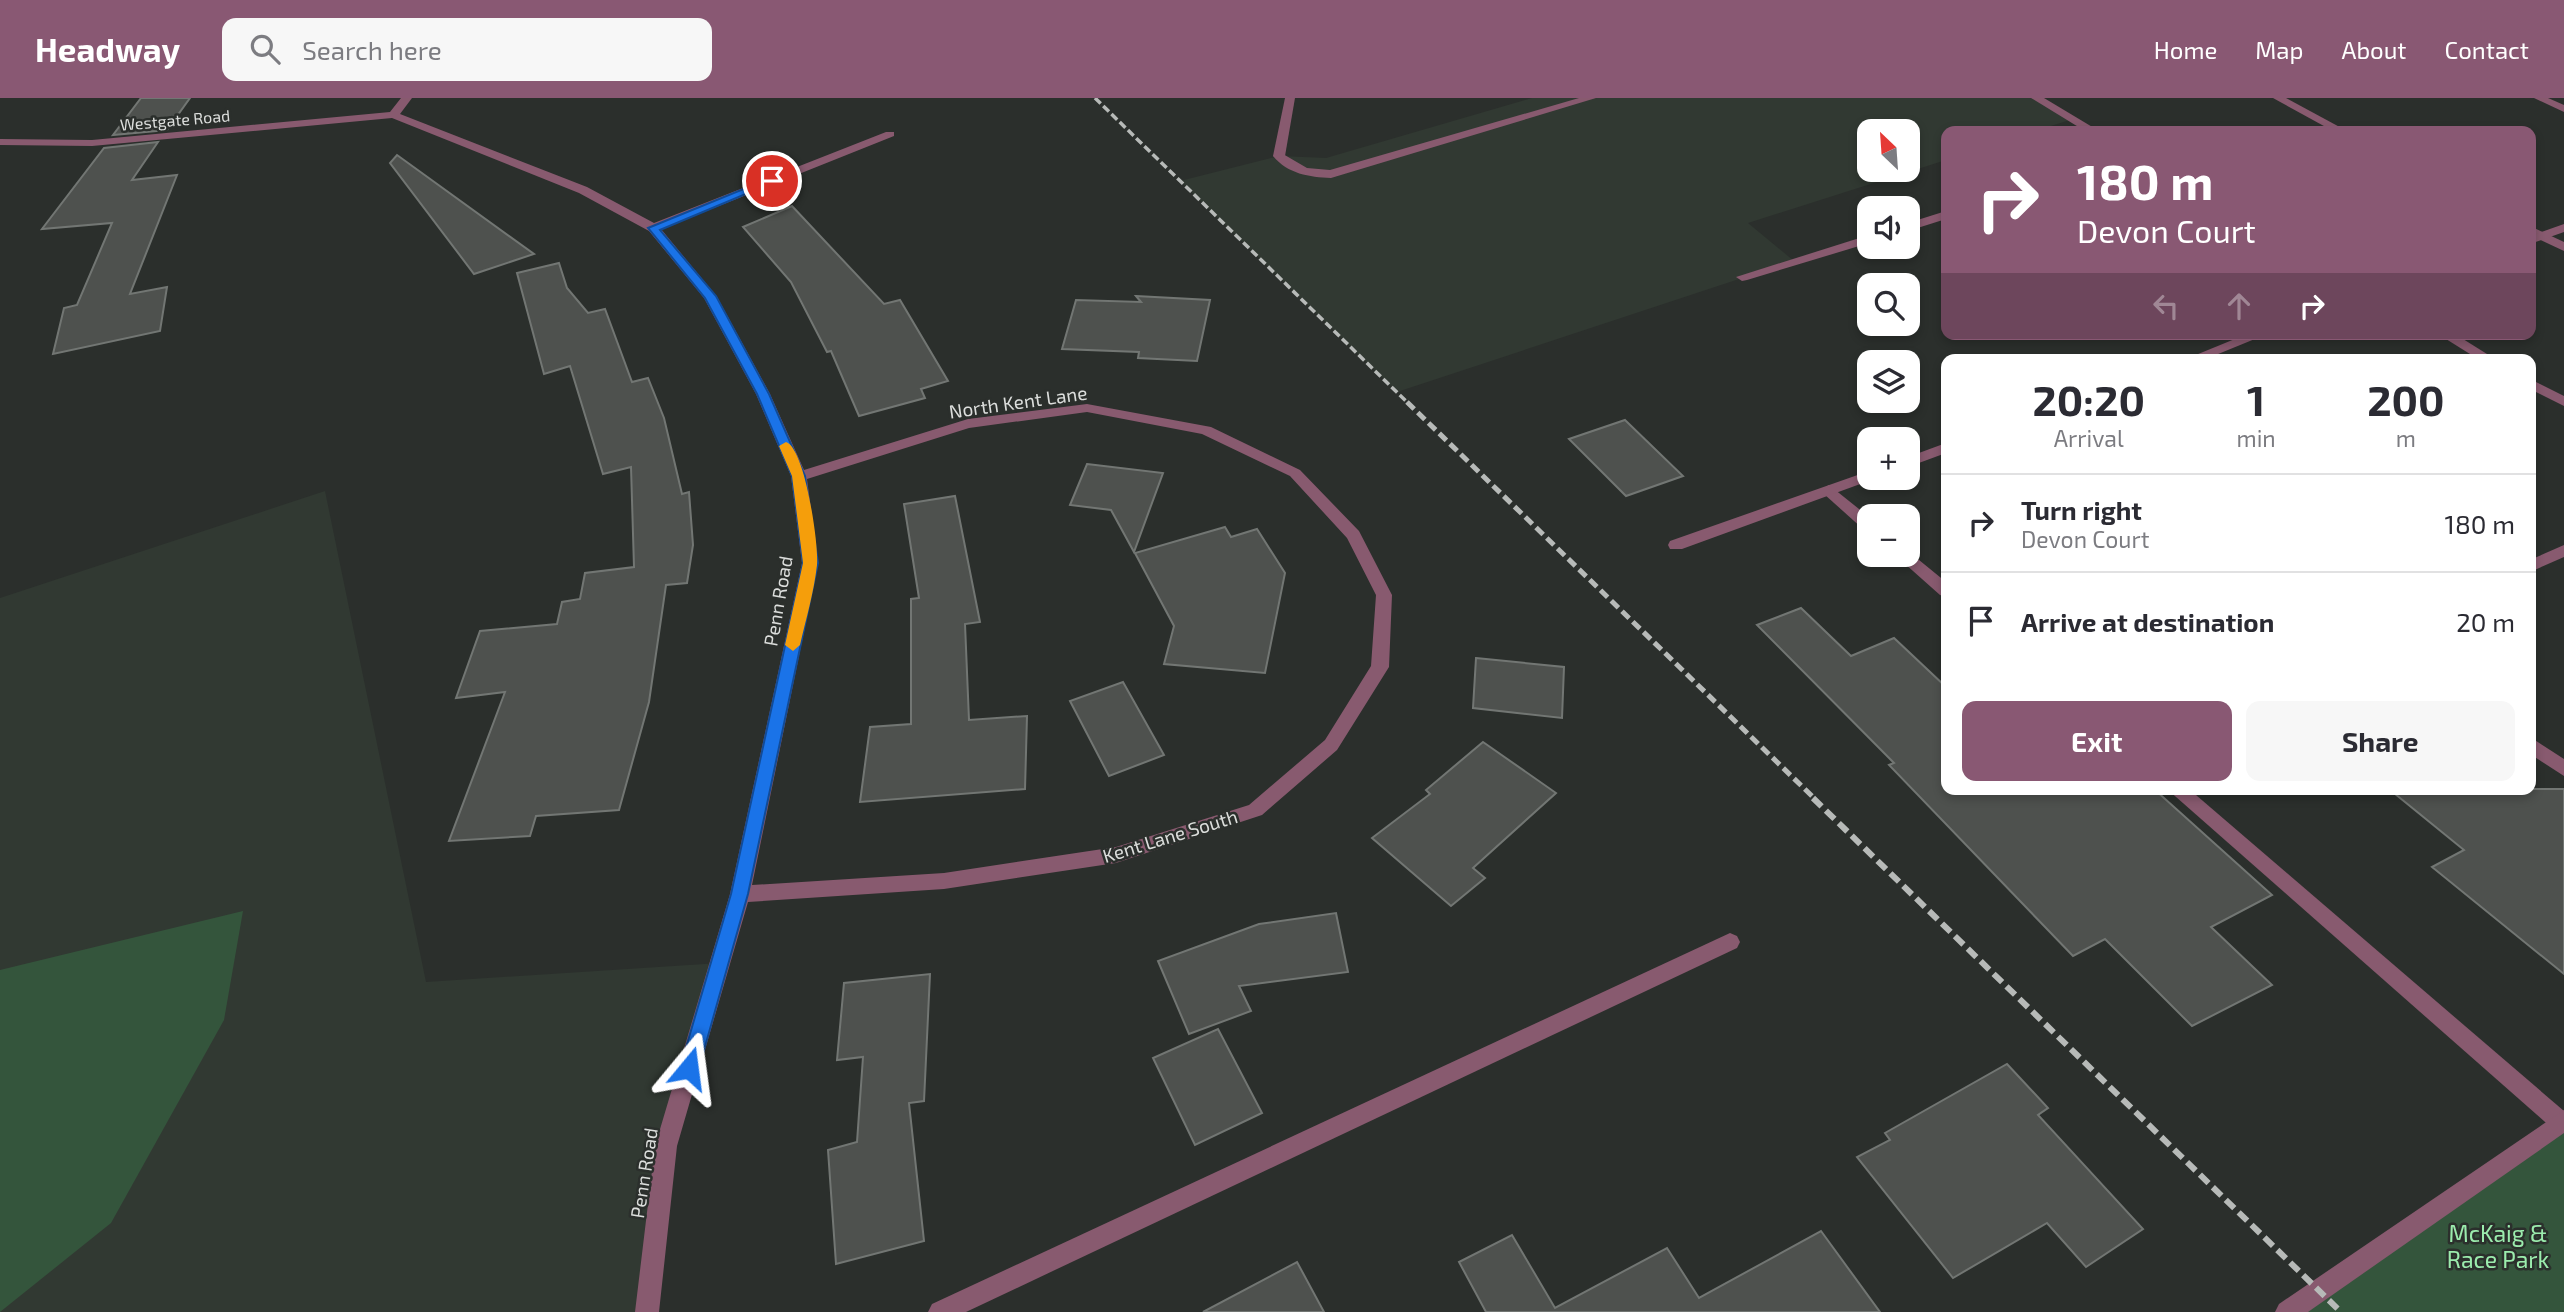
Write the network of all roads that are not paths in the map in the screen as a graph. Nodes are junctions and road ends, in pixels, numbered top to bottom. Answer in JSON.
{"nodes":[{"id":1,"x":407,"y":98,"type":"edge"},
{"id":2,"x":1290,"y":98,"type":"edge"},
{"id":3,"x":1591,"y":98,"type":"edge"},
{"id":4,"x":2036,"y":98,"type":"edge"},
{"id":5,"x":2278,"y":98,"type":"edge"},
{"id":6,"x":2539,"y":98,"type":"edge"},
{"id":7,"x":2564,"y":109,"type":"edge"},
{"id":8,"x":393,"y":115,"type":"junction"},
{"id":9,"x":2084,"y":126,"type":"edge"},
{"id":10,"x":2331,"y":126,"type":"edge"},
{"id":11,"x":890,"y":134,"type":"dead end"},
{"id":12,"x":0,"y":142,"type":"edge"},
{"id":13,"x":1941,"y":217,"type":"edge"},
{"id":14,"x":1920,"y":223,"type":"edge"},
{"id":15,"x":653,"y":228,"type":"junction"},
{"id":16,"x":2564,"y":228,"type":"edge"},
{"id":17,"x":2536,"y":235,"type":"edge"},
{"id":18,"x":2536,"y":236,"type":"edge"},
{"id":19,"x":1857,"y":243,"type":"edge"},
{"id":20,"x":2564,"y":247,"type":"edge"},
{"id":21,"x":1742,"y":277,"type":"dead end"},
{"id":22,"x":2244,"y":340,"type":"edge"},
{"id":23,"x":2455,"y":340,"type":"edge"},
{"id":24,"x":2206,"y":354,"type":"edge"},
{"id":25,"x":2479,"y":354,"type":"edge"},
{"id":26,"x":2536,"y":386,"type":"edge"},
{"id":27,"x":2564,"y":402,"type":"edge"},
{"id":28,"x":1941,"y":450,"type":"edge"},
{"id":29,"x":1920,"y":458,"type":"edge"},
{"id":30,"x":799,"y":476,"type":"junction"},
{"id":31,"x":1857,"y":480,"type":"edge"},
{"id":32,"x":1829,"y":490,"type":"junction"},
{"id":33,"x":1857,"y":514,"type":"edge"},
{"id":34,"x":1676,"y":545,"type":"dead end"},
{"id":35,"x":2564,"y":550,"type":"edge"},
{"id":36,"x":2536,"y":564,"type":"edge"},
{"id":37,"x":1917,"y":567,"type":"edge"},
{"id":38,"x":1941,"y":588,"type":"edge"},
{"id":39,"x":1384,"y":595,"type":"joint"},
{"id":40,"x":2536,"y":748,"type":"edge"},
{"id":41,"x":2564,"y":769,"type":"edge"},
{"id":42,"x":2182,"y":795,"type":"edge"},
{"id":43,"x":740,"y":894,"type":"junction"},
{"id":44,"x":1730,"y":942,"type":"dead end"},
{"id":45,"x":2563,"y":1121,"type":"edge"},
{"id":46,"x":647,"y":1312,"type":"edge"},
{"id":47,"x":940,"y":1312,"type":"edge"},
{"id":48,"x":2287,"y":1312,"type":"edge"}],
"edges":[{"from":1,"to":8,"type":"street"},
{"from":2,"to":3,"type":"street"},
{"from":4,"to":9,"type":"street"},
{"from":5,"to":10,"type":"street"},
{"from":6,"to":7,"type":"street"},
{"from":8,"to":12,"type":"street","name":"Westgate Road"},
{"from":8,"to":15,"type":"street","name":"Penn Road"},
{"from":11,"to":15,"type":"street"},
{"from":13,"to":14,"type":"street"},
{"from":15,"to":30,"type":"street","name":"Penn Road"},
{"from":16,"to":17,"type":"street"},
{"from":18,"to":20,"type":"street"},
{"from":19,"to":21,"type":"street"},
{"from":22,"to":24,"type":"street"},
{"from":23,"to":25,"type":"street"},
{"from":26,"to":27,"type":"street"},
{"from":28,"to":29,"type":"street"},
{"from":30,"to":39,"type":"street","name":"North Kent Lane"},
{"from":30,"to":43,"type":"street","name":"Penn Road"},
{"from":31,"to":32,"type":"street"},
{"from":32,"to":33,"type":"street"},
{"from":32,"to":34,"type":"street"},
{"from":35,"to":36,"type":"street"},
{"from":37,"to":38,"type":"street"},
{"from":39,"to":43,"type":"street","name":"Kent Lane South"},
{"from":40,"to":41,"type":"street"},
{"from":42,"to":45,"type":"street"},
{"from":43,"to":46,"type":"street","name":"Penn Road"},
{"from":44,"to":47,"type":"street"},
{"from":45,"to":48,"type":"street"}]}
